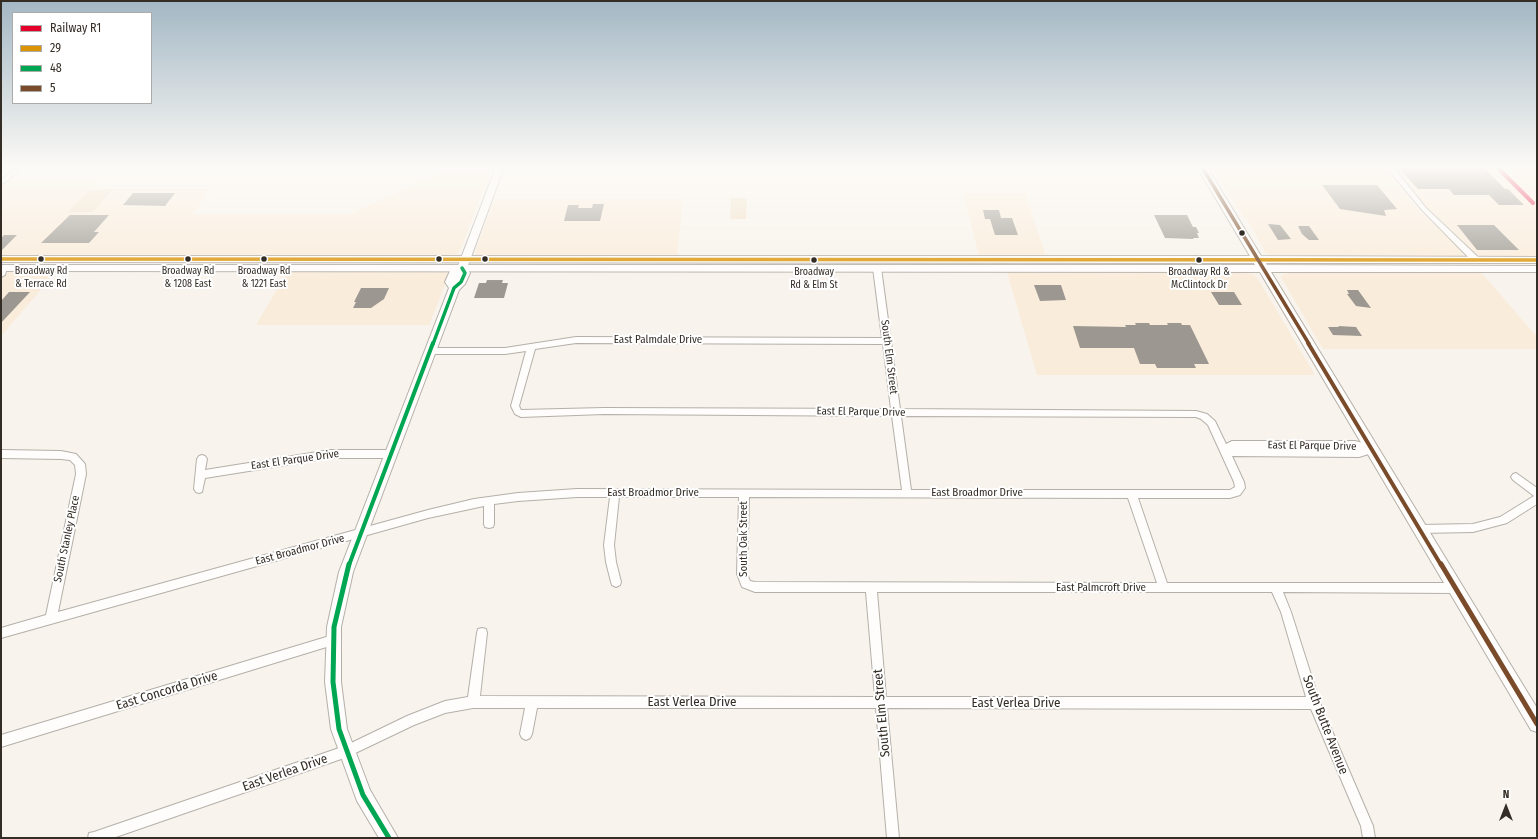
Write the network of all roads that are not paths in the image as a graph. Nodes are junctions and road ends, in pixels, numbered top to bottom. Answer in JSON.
{"nodes":[{"id":1,"x":485,"y":206,"type":"edge"},
{"id":2,"x":1226,"y":206,"type":"edge"},
{"id":3,"x":1422,"y":206,"type":"edge"},
{"id":4,"x":1435,"y":260,"type":"junction"},
{"id":5,"x":1476,"y":260,"type":"junction"},
{"id":6,"x":1537,"y":260,"type":"edge"},
{"id":7,"x":464,"y":264,"type":"junction"},
{"id":8,"x":877,"y":264,"type":"junction"},
{"id":9,"x":1262,"y":264,"type":"junction"},
{"id":10,"x":3,"y":266,"type":"edge"},
{"id":11,"x":1414,"y":269,"type":"junction"},
{"id":12,"x":1490,"y":269,"type":"junction"},
{"id":13,"x":1537,"y":269,"type":"edge"},
{"id":14,"x":887,"y":341,"type":"junction"},
{"id":15,"x":531,"y":347,"type":"junction"},
{"id":16,"x":430,"y":351,"type":"junction"},
{"id":17,"x":896,"y":413,"type":"junction"},
{"id":18,"x":1204,"y":416,"type":"joint"},
{"id":19,"x":1224,"y":449,"type":"junction"},
{"id":20,"x":1372,"y":449,"type":"junction"},
{"id":21,"x":1,"y":454,"type":"edge"},
{"id":22,"x":390,"y":454,"type":"junction"},
{"id":23,"x":202,"y":459,"type":"dead end"},
{"id":24,"x":200,"y":475,"type":"junction"},
{"id":25,"x":1516,"y":477,"type":"dead end"},
{"id":26,"x":199,"y":489,"type":"dead end"},
{"id":27,"x":615,"y":493,"type":"junction"},
{"id":28,"x":744,"y":493,"type":"junction"},
{"id":29,"x":907,"y":493,"type":"junction"},
{"id":30,"x":1131,"y":493,"type":"junction"},
{"id":31,"x":1536,"y":500,"type":"edge"},
{"id":32,"x":489,"y":501,"type":"junction"},
{"id":33,"x":489,"y":524,"type":"dead end"},
{"id":34,"x":1420,"y":529,"type":"junction"},
{"id":35,"x":359,"y":534,"type":"junction"},
{"id":36,"x":616,"y":582,"type":"dead end"},
{"id":37,"x":746,"y":584,"type":"joint"},
{"id":38,"x":871,"y":588,"type":"junction"},
{"id":39,"x":1164,"y":588,"type":"junction"},
{"id":40,"x":1455,"y":588,"type":"junction"},
{"id":41,"x":1276,"y":589,"type":"junction"},
{"id":42,"x":51,"y":619,"type":"junction"},
{"id":43,"x":1,"y":633,"type":"edge"},
{"id":44,"x":482,"y":633,"type":"dead end"},
{"id":45,"x":333,"y":640,"type":"junction"},
{"id":46,"x":473,"y":702,"type":"junction"},
{"id":47,"x":532,"y":702,"type":"junction"},
{"id":48,"x":882,"y":702,"type":"junction"},
{"id":49,"x":1314,"y":703,"type":"junction"},
{"id":50,"x":1537,"y":724,"type":"edge"},
{"id":51,"x":526,"y":734,"type":"dead end"},
{"id":52,"x":1,"y":741,"type":"edge"},
{"id":53,"x":347,"y":751,"type":"junction"},
{"id":54,"x":94,"y":838,"type":"edge"},
{"id":55,"x":389,"y":838,"type":"edge"},
{"id":56,"x":893,"y":838,"type":"edge"},
{"id":57,"x":1369,"y":838,"type":"edge"}],
"edges":[{"from":1,"to":7,"type":"street"},
{"from":2,"to":9,"type":"main road"},
{"from":3,"to":5,"type":"street"},
{"from":4,"to":5,"type":"main road"},
{"from":4,"to":9,"type":"main road"},
{"from":4,"to":11,"type":"main road"},
{"from":5,"to":6,"type":"main road"},
{"from":5,"to":12,"type":"main road"},
{"from":7,"to":8,"type":"main road"},
{"from":7,"to":10,"type":"main road"},
{"from":7,"to":16,"type":"street"},
{"from":8,"to":9,"type":"main road"},
{"from":8,"to":14,"type":"street","name":"South Elm Street"},
{"from":9,"to":11,"type":"main road"},
{"from":9,"to":20,"type":"main road"},
{"from":11,"to":12,"type":"main road"},
{"from":12,"to":13,"type":"main road"},
{"from":14,"to":15,"type":"street","name":"East Palmdale Drive"},
{"from":14,"to":17,"type":"street","name":"South Elm Street"},
{"from":15,"to":16,"type":"street","name":"East Palmdale Drive"},
{"from":15,"to":17,"type":"street","name":"East El Parque Drive"},
{"from":16,"to":22,"type":"street"},
{"from":17,"to":18,"type":"street","name":"East El Parque Drive"},
{"from":17,"to":29,"type":"street","name":"South Elm Street"},
{"from":18,"to":19,"type":"street","name":"East Broadmor Drive"},
{"from":19,"to":20,"type":"street","name":"East El Parque Drive"},
{"from":19,"to":30,"type":"street","name":"East Broadmor Drive"},
{"from":20,"to":34,"type":"main road"},
{"from":21,"to":42,"type":"street","name":"South Stanley Place"},
{"from":22,"to":24,"type":"street","name":"East El Parque Drive"},
{"from":22,"to":35,"type":"street"},
{"from":23,"to":24,"type":"street"},
{"from":24,"to":26,"type":"street"},
{"from":25,"to":31,"type":"street"},
{"from":27,"to":28,"type":"street","name":"East Broadmor Drive"},
{"from":27,"to":32,"type":"street","name":"East Broadmor Drive"},
{"from":27,"to":36,"type":"street"},
{"from":28,"to":29,"type":"street","name":"East Broadmor Drive"},
{"from":28,"to":37,"type":"street","name":"South Oak Street"},
{"from":29,"to":30,"type":"street","name":"East Broadmor Drive"},
{"from":30,"to":39,"type":"street"},
{"from":31,"to":34,"type":"street"},
{"from":32,"to":33,"type":"street"},
{"from":32,"to":35,"type":"street","name":"East Broadmor Drive"},
{"from":34,"to":40,"type":"main road"},
{"from":35,"to":42,"type":"street","name":"East Broadmor Drive"},
{"from":35,"to":45,"type":"street"},
{"from":37,"to":38,"type":"street","name":"East Palmcroft Drive"},
{"from":38,"to":39,"type":"street","name":"East Palmcroft Drive"},
{"from":38,"to":48,"type":"street","name":"South Elm Street"},
{"from":39,"to":41,"type":"street","name":"East Palmcroft Drive"},
{"from":40,"to":41,"type":"street","name":"East Palmcroft Drive"},
{"from":40,"to":50,"type":"main road"},
{"from":41,"to":49,"type":"street","name":"South Butte Avenue"},
{"from":42,"to":43,"type":"street","name":"East Broadmor Drive"},
{"from":44,"to":46,"type":"street"},
{"from":45,"to":52,"type":"street","name":"East Concorda Drive"},
{"from":45,"to":53,"type":"street"},
{"from":46,"to":47,"type":"street","name":"East Verlea Drive"},
{"from":46,"to":53,"type":"street","name":"East Verlea Drive"},
{"from":47,"to":48,"type":"street","name":"East Verlea Drive"},
{"from":47,"to":51,"type":"street"},
{"from":48,"to":49,"type":"street","name":"East Verlea Drive"},
{"from":48,"to":56,"type":"street","name":"South Elm Street"},
{"from":49,"to":57,"type":"street","name":"South Butte Avenue"},
{"from":53,"to":54,"type":"street","name":"East Verlea Drive"},
{"from":53,"to":55,"type":"street"}]}
